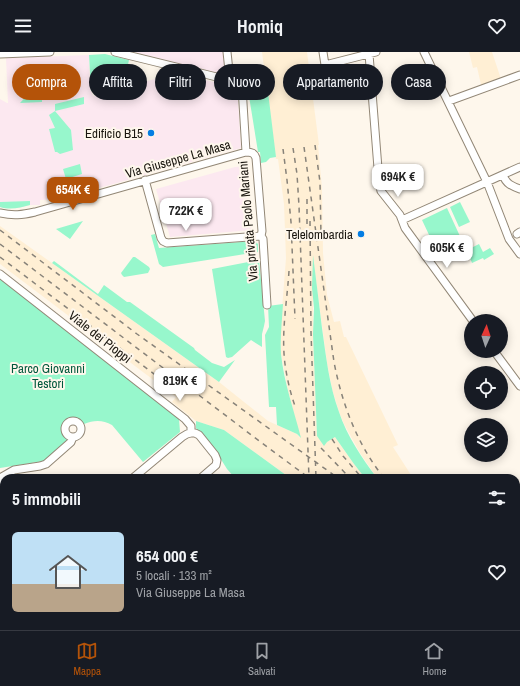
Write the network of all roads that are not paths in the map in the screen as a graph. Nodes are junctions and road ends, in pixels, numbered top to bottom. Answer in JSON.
{"nodes":[{"id":1,"x":50,"y":52,"type":"edge"},
{"id":2,"x":115,"y":52,"type":"edge"},
{"id":3,"x":228,"y":52,"type":"edge"},
{"id":4,"x":323,"y":52,"type":"edge"},
{"id":5,"x":424,"y":52,"type":"edge"},
{"id":6,"x":373,"y":53,"type":"edge"},
{"id":7,"x":0,"y":54,"type":"edge"},
{"id":8,"x":229,"y":64,"type":"edge"},
{"id":9,"x":520,"y":75,"type":"edge"},
{"id":10,"x":214,"y":77,"type":"edge"},
{"id":11,"x":243,"y":100,"type":"edge"},
{"id":12,"x":449,"y":101,"type":"junction"},
{"id":13,"x":246,"y":152,"type":"junction"},
{"id":14,"x":520,"y":167,"type":"edge"},
{"id":15,"x":503,"y":175,"type":"junction"},
{"id":16,"x":145,"y":180,"type":"junction"},
{"id":17,"x":487,"y":182,"type":"junction"},
{"id":18,"x":520,"y":189,"type":"edge"},
{"id":19,"x":0,"y":213,"type":"edge"},
{"id":20,"x":402,"y":220,"type":"junction"},
{"id":21,"x":514,"y":235,"type":"edge"},
{"id":22,"x":260,"y":236,"type":"junction"},
{"id":23,"x":520,"y":254,"type":"edge"},
{"id":24,"x":0,"y":274,"type":"edge"},
{"id":25,"x":267,"y":305,"type":"dead end"},
{"id":26,"x":468,"y":314,"type":"edge"},
{"id":27,"x":499,"y":358,"type":"edge"},
{"id":28,"x":520,"y":386,"type":"edge"},
{"id":29,"x":189,"y":433,"type":"junction"},
{"id":30,"x":73,"y":437,"type":"dead end"},
{"id":31,"x":8,"y":474,"type":"edge"},
{"id":32,"x":138,"y":474,"type":"edge"},
{"id":33,"x":206,"y":474,"type":"edge"}],
"edges":[{"from":1,"to":7,"type":"street"},
{"from":2,"to":10,"type":"street"},
{"from":3,"to":8,"type":"street"},
{"from":4,"to":6,"type":"street"},
{"from":5,"to":12,"type":"street"},
{"from":6,"to":20,"type":"street"},
{"from":9,"to":12,"type":"street"},
{"from":11,"to":13,"type":"street","name":"Via privata Paolo Mariani"},
{"from":12,"to":17,"type":"street"},
{"from":13,"to":16,"type":"street","name":"Via Giuseppe La Masa"},
{"from":13,"to":22,"type":"street","name":"Via privata Paolo Mariani"},
{"from":14,"to":15,"type":"street"},
{"from":15,"to":17,"type":"street"},
{"from":15,"to":18,"type":"street"},
{"from":16,"to":19,"type":"street","name":"Via Giuseppe La Masa"},
{"from":16,"to":22,"type":"street"},
{"from":17,"to":20,"type":"street"},
{"from":17,"to":21,"type":"street"},
{"from":20,"to":26,"type":"street"},
{"from":21,"to":23,"type":"street"},
{"from":22,"to":25,"type":"street","name":"Via privata Paolo Mariani"},
{"from":24,"to":29,"type":"street","name":"Viale dei Pioppi"},
{"from":27,"to":28,"type":"street"},
{"from":29,"to":32,"type":"street"},
{"from":29,"to":33,"type":"street"},
{"from":30,"to":31,"type":"street"}]}
